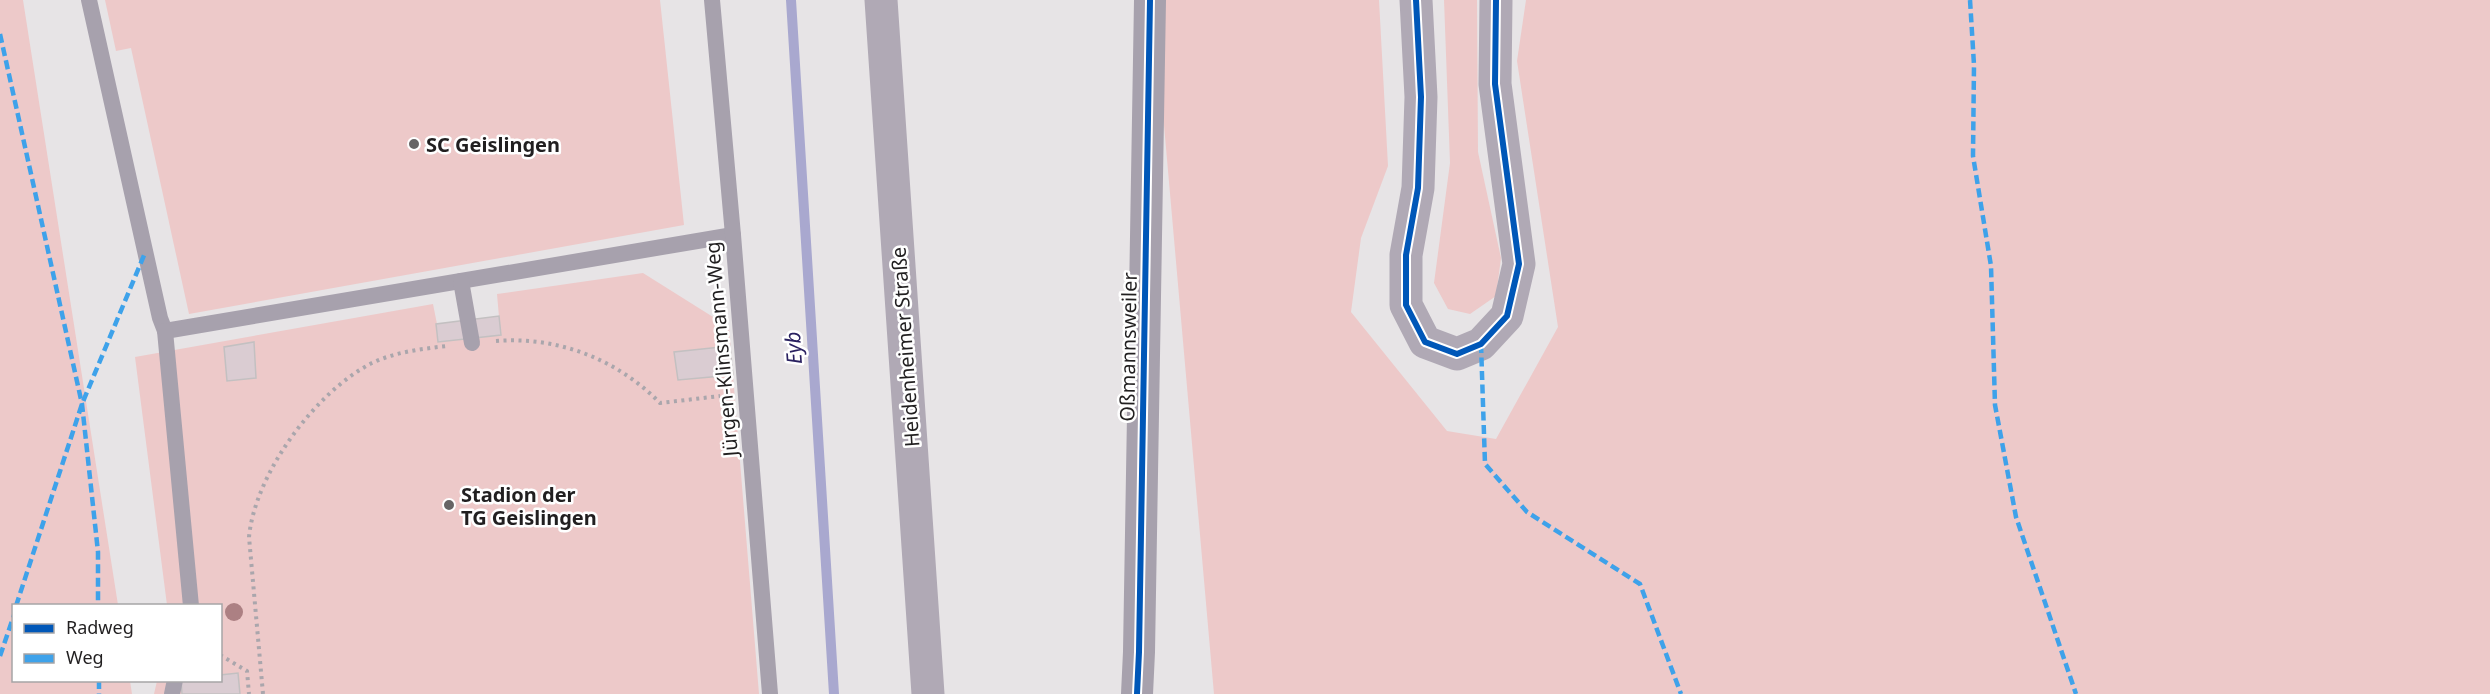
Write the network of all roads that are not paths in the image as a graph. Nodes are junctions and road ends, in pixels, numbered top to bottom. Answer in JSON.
{"nodes":[{"id":1,"x":89,"y":0,"type":"edge"},
{"id":2,"x":712,"y":0,"type":"edge"},
{"id":3,"x":881,"y":0,"type":"edge"},
{"id":4,"x":1150,"y":0,"type":"edge"},
{"id":5,"x":1416,"y":0,"type":"edge"},
{"id":6,"x":1496,"y":0,"type":"edge"},
{"id":7,"x":733,"y":235,"type":"junction"},
{"id":8,"x":461,"y":281,"type":"junction"},
{"id":9,"x":165,"y":331,"type":"junction"},
{"id":10,"x":472,"y":343,"type":"road end"},
{"id":11,"x":191,"y":604,"type":"edge"},
{"id":12,"x":770,"y":694,"type":"edge"},
{"id":13,"x":928,"y":694,"type":"edge"},
{"id":14,"x":1137,"y":694,"type":"edge"}],
"edges":[{"from":1,"to":9,"type":"lane"},
{"from":2,"to":7,"type":"lane","name":"Jürgen-Klinsmann-Weg"},
{"from":3,"to":13,"type":"street","name":"Heidenheimer Straße"},
{"from":4,"to":14,"type":"street","name":"Oßmannsweiler"},
{"from":5,"to":6,"type":"street"},
{"from":7,"to":8,"type":"lane"},
{"from":7,"to":12,"type":"lane","name":"Jürgen-Klinsmann-Weg"},
{"from":8,"to":9,"type":"lane"},
{"from":8,"to":10,"type":"lane"},
{"from":9,"to":11,"type":"lane"}]}
